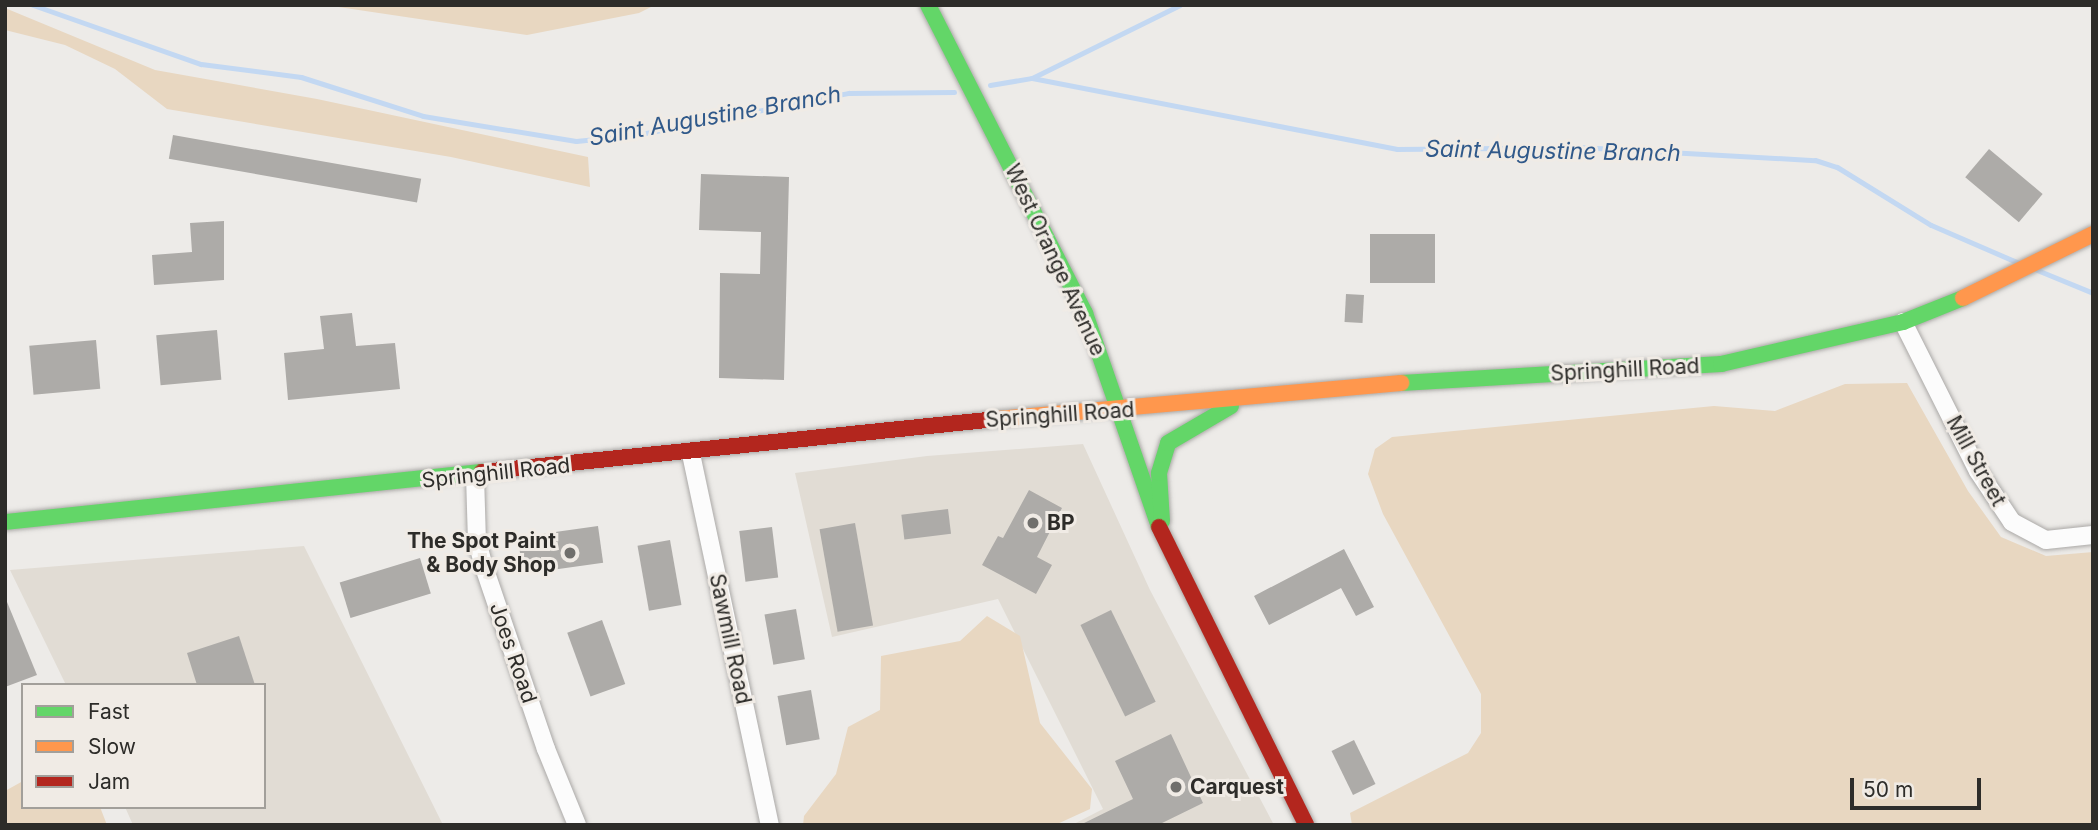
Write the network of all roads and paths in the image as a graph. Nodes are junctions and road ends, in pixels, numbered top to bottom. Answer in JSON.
{"nodes":[{"id":1,"x":928,"y":5,"type":"edge"},
{"id":2,"x":2093,"y":234,"type":"edge"},
{"id":3,"x":1903,"y":321,"type":"junction"},
{"id":4,"x":1251,"y":398,"type":"junction"},
{"id":5,"x":1117,"y":411,"type":"junction"},
{"id":6,"x":691,"y":454,"type":"junction"},
{"id":7,"x":475,"y":475,"type":"junction"},
{"id":8,"x":5,"y":522,"type":"edge"},
{"id":9,"x":2093,"y":535,"type":"edge"},
{"id":10,"x":1168,"y":548,"type":"junction"},
{"id":11,"x":577,"y":825,"type":"edge"},
{"id":12,"x":770,"y":825,"type":"edge"},
{"id":13,"x":1306,"y":825,"type":"edge"}],
"edges":[{"from":1,"to":5,"type":"main road","name":"West Orange Avenue"},
{"from":2,"to":3,"type":"main road","name":"Springhill Road"},
{"from":3,"to":4,"type":"main road","name":"Springhill Road"},
{"from":3,"to":9,"type":"street","name":"Mill Street"},
{"from":4,"to":5,"type":"main road","name":"Springhill Road"},
{"from":4,"to":10,"type":"main road"},
{"from":5,"to":6,"type":"main road","name":"Springhill Road"},
{"from":5,"to":10,"type":"main road","name":"West Orange Avenue"},
{"from":6,"to":7,"type":"main road","name":"Springhill Road"},
{"from":6,"to":12,"type":"street","name":"Sawmill Road"},
{"from":7,"to":8,"type":"main road","name":"Springhill Road"},
{"from":7,"to":11,"type":"street","name":"Joes Road"},
{"from":10,"to":13,"type":"main road","name":"West Orange Avenue"}]}
